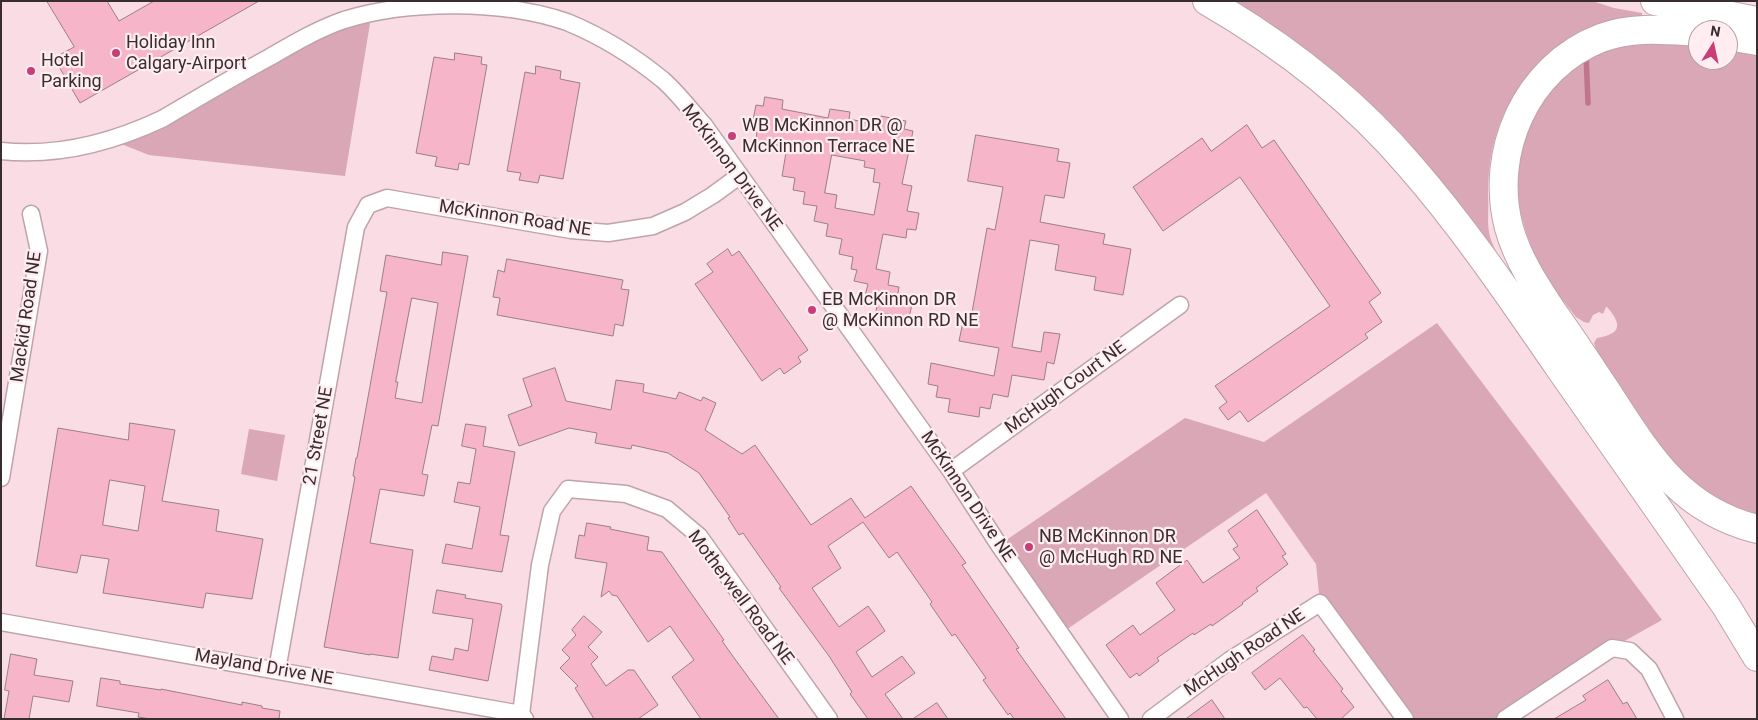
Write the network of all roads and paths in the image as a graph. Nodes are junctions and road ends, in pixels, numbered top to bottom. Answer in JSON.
{"nodes":[{"id":1,"x":1207,"y":1,"type":"edge"},
{"id":2,"x":1655,"y":1,"type":"edge"},
{"id":3,"x":1757,"y":21,"type":"edge"},
{"id":4,"x":1688,"y":31,"type":"edge"},
{"id":5,"x":1738,"y":38,"type":"edge"},
{"id":6,"x":1757,"y":41,"type":"edge"},
{"id":7,"x":1,"y":151,"type":"edge"},
{"id":8,"x":739,"y":176,"type":"junction"},
{"id":9,"x":368,"y":206,"type":"joint"},
{"id":10,"x":31,"y":214,"type":"dead end"},
{"id":11,"x":1180,"y":305,"type":"dead end"},
{"id":12,"x":951,"y":471,"type":"junction"},
{"id":13,"x":1,"y":478,"type":"edge"},
{"id":14,"x":1757,"y":529,"type":"edge"},
{"id":15,"x":1,"y":622,"type":"edge"},
{"id":16,"x":1757,"y":657,"type":"edge"},
{"id":17,"x":277,"y":670,"type":"junction"},
{"id":18,"x":523,"y":716,"type":"edge"},
{"id":19,"x":829,"y":719,"type":"edge"},
{"id":20,"x":1120,"y":719,"type":"edge"},
{"id":21,"x":1150,"y":719,"type":"edge"},
{"id":22,"x":1405,"y":719,"type":"edge"},
{"id":23,"x":1505,"y":719,"type":"edge"},
{"id":24,"x":1674,"y":719,"type":"edge"}],
"edges":[{"from":1,"to":16,"type":"highway"},
{"from":2,"to":3,"type":"highway"},
{"from":4,"to":14,"type":"highway"},
{"from":5,"to":6,"type":"highway"},
{"from":7,"to":8,"type":"street","name":"McKinnon Drive NE"},
{"from":8,"to":9,"type":"street","name":"McKinnon Road NE"},
{"from":8,"to":12,"type":"street","name":"McKinnon Drive NE"},
{"from":9,"to":17,"type":"street","name":"21 Street NE"},
{"from":10,"to":13,"type":"street","name":"Mackid Road NE"},
{"from":11,"to":12,"type":"street","name":"McHugh Court NE"},
{"from":12,"to":20,"type":"street","name":"McKinnon Drive NE"},
{"from":15,"to":17,"type":"street","name":"Mayland Drive NE"},
{"from":17,"to":18,"type":"street","name":"Mayland Drive NE"},
{"from":18,"to":19,"type":"street","name":"Motherwell Road NE"},
{"from":21,"to":22,"type":"street","name":"McHugh Road NE"},
{"from":23,"to":24,"type":"street"}]}
